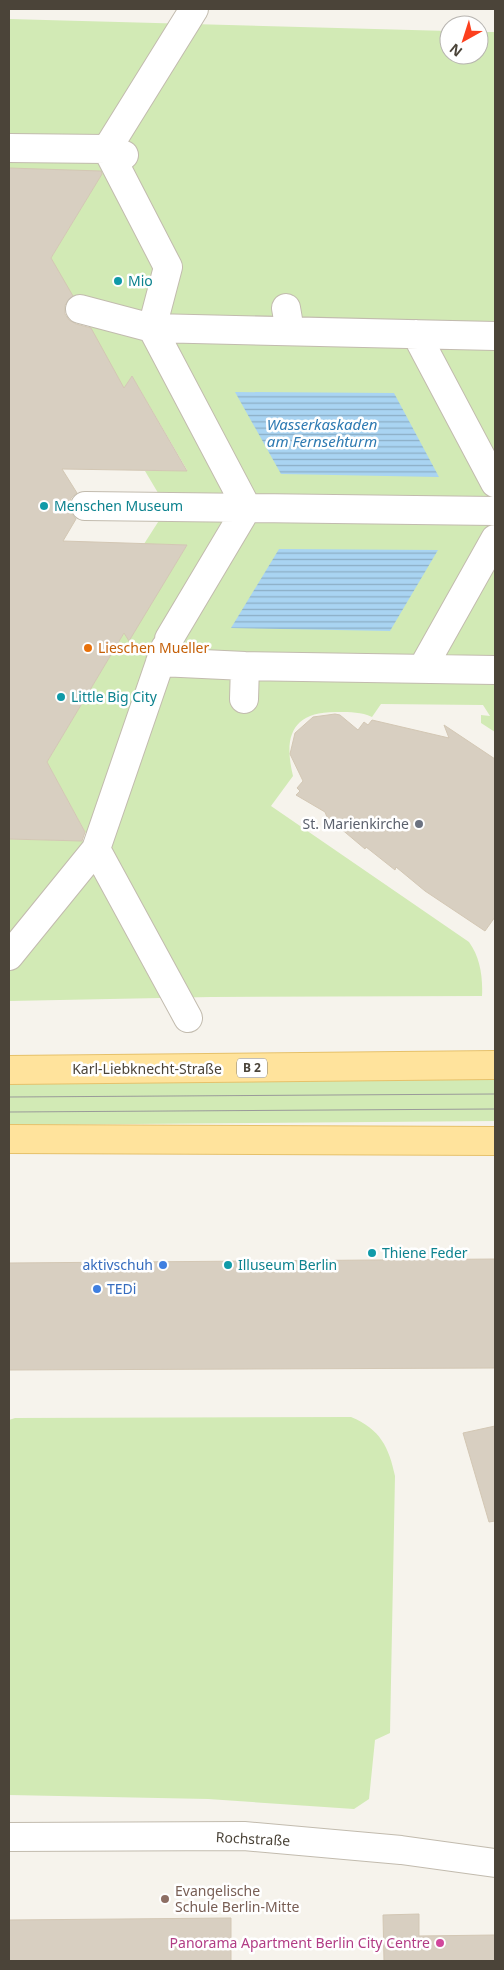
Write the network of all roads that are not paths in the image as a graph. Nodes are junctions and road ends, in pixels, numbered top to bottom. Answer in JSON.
{"nodes":[{"id":1,"x":194,"y":9,"type":"edge"},
{"id":2,"x":9,"y":148,"type":"edge"},
{"id":3,"x":116,"y":152,"type":"junction"},
{"id":4,"x":80,"y":309,"type":"dead end"},
{"id":5,"x":152,"y":328,"type":"junction"},
{"id":6,"x":416,"y":334,"type":"junction"},
{"id":7,"x":495,"y":336,"type":"edge"},
{"id":8,"x":495,"y":483,"type":"edge"},
{"id":9,"x":85,"y":506,"type":"dead end"},
{"id":10,"x":247,"y":508,"type":"junction"},
{"id":11,"x":495,"y":511,"type":"edge"},
{"id":12,"x":495,"y":539,"type":"edge"},
{"id":13,"x":165,"y":650,"type":"junction"},
{"id":14,"x":245,"y":666,"type":"junction"},
{"id":15,"x":422,"y":669,"type":"junction"},
{"id":16,"x":495,"y":670,"type":"edge"},
{"id":17,"x":244,"y":699,"type":"dead end"},
{"id":18,"x":96,"y":849,"type":"junction"},
{"id":19,"x":9,"y":956,"type":"edge"},
{"id":20,"x":188,"y":1018,"type":"dead end"},
{"id":21,"x":495,"y":1065,"type":"edge"},
{"id":22,"x":9,"y":1070,"type":"edge"},
{"id":23,"x":9,"y":1139,"type":"edge"},
{"id":24,"x":495,"y":1141,"type":"edge"},
{"id":25,"x":9,"y":1837,"type":"edge"},
{"id":26,"x":495,"y":1863,"type":"edge"}],
"edges":[{"from":1,"to":3,"type":"street"},
{"from":2,"to":3,"type":"street"},
{"from":3,"to":5,"type":"street"},
{"from":4,"to":5,"type":"street"},
{"from":5,"to":6,"type":"street"},
{"from":5,"to":10,"type":"street"},
{"from":6,"to":7,"type":"street"},
{"from":6,"to":8,"type":"street"},
{"from":9,"to":10,"type":"street"},
{"from":10,"to":11,"type":"street"},
{"from":10,"to":13,"type":"street"},
{"from":12,"to":15,"type":"street"},
{"from":13,"to":14,"type":"street"},
{"from":13,"to":18,"type":"street"},
{"from":14,"to":15,"type":"street"},
{"from":14,"to":17,"type":"street"},
{"from":15,"to":16,"type":"street"},
{"from":18,"to":19,"type":"street"},
{"from":18,"to":20,"type":"street"},
{"from":21,"to":22,"type":"main road","name":"Karl-Liebknecht-Straße","number":"B 2"},
{"from":23,"to":24,"type":"main road"},
{"from":25,"to":26,"type":"street","name":"Rochstraße"}]}
